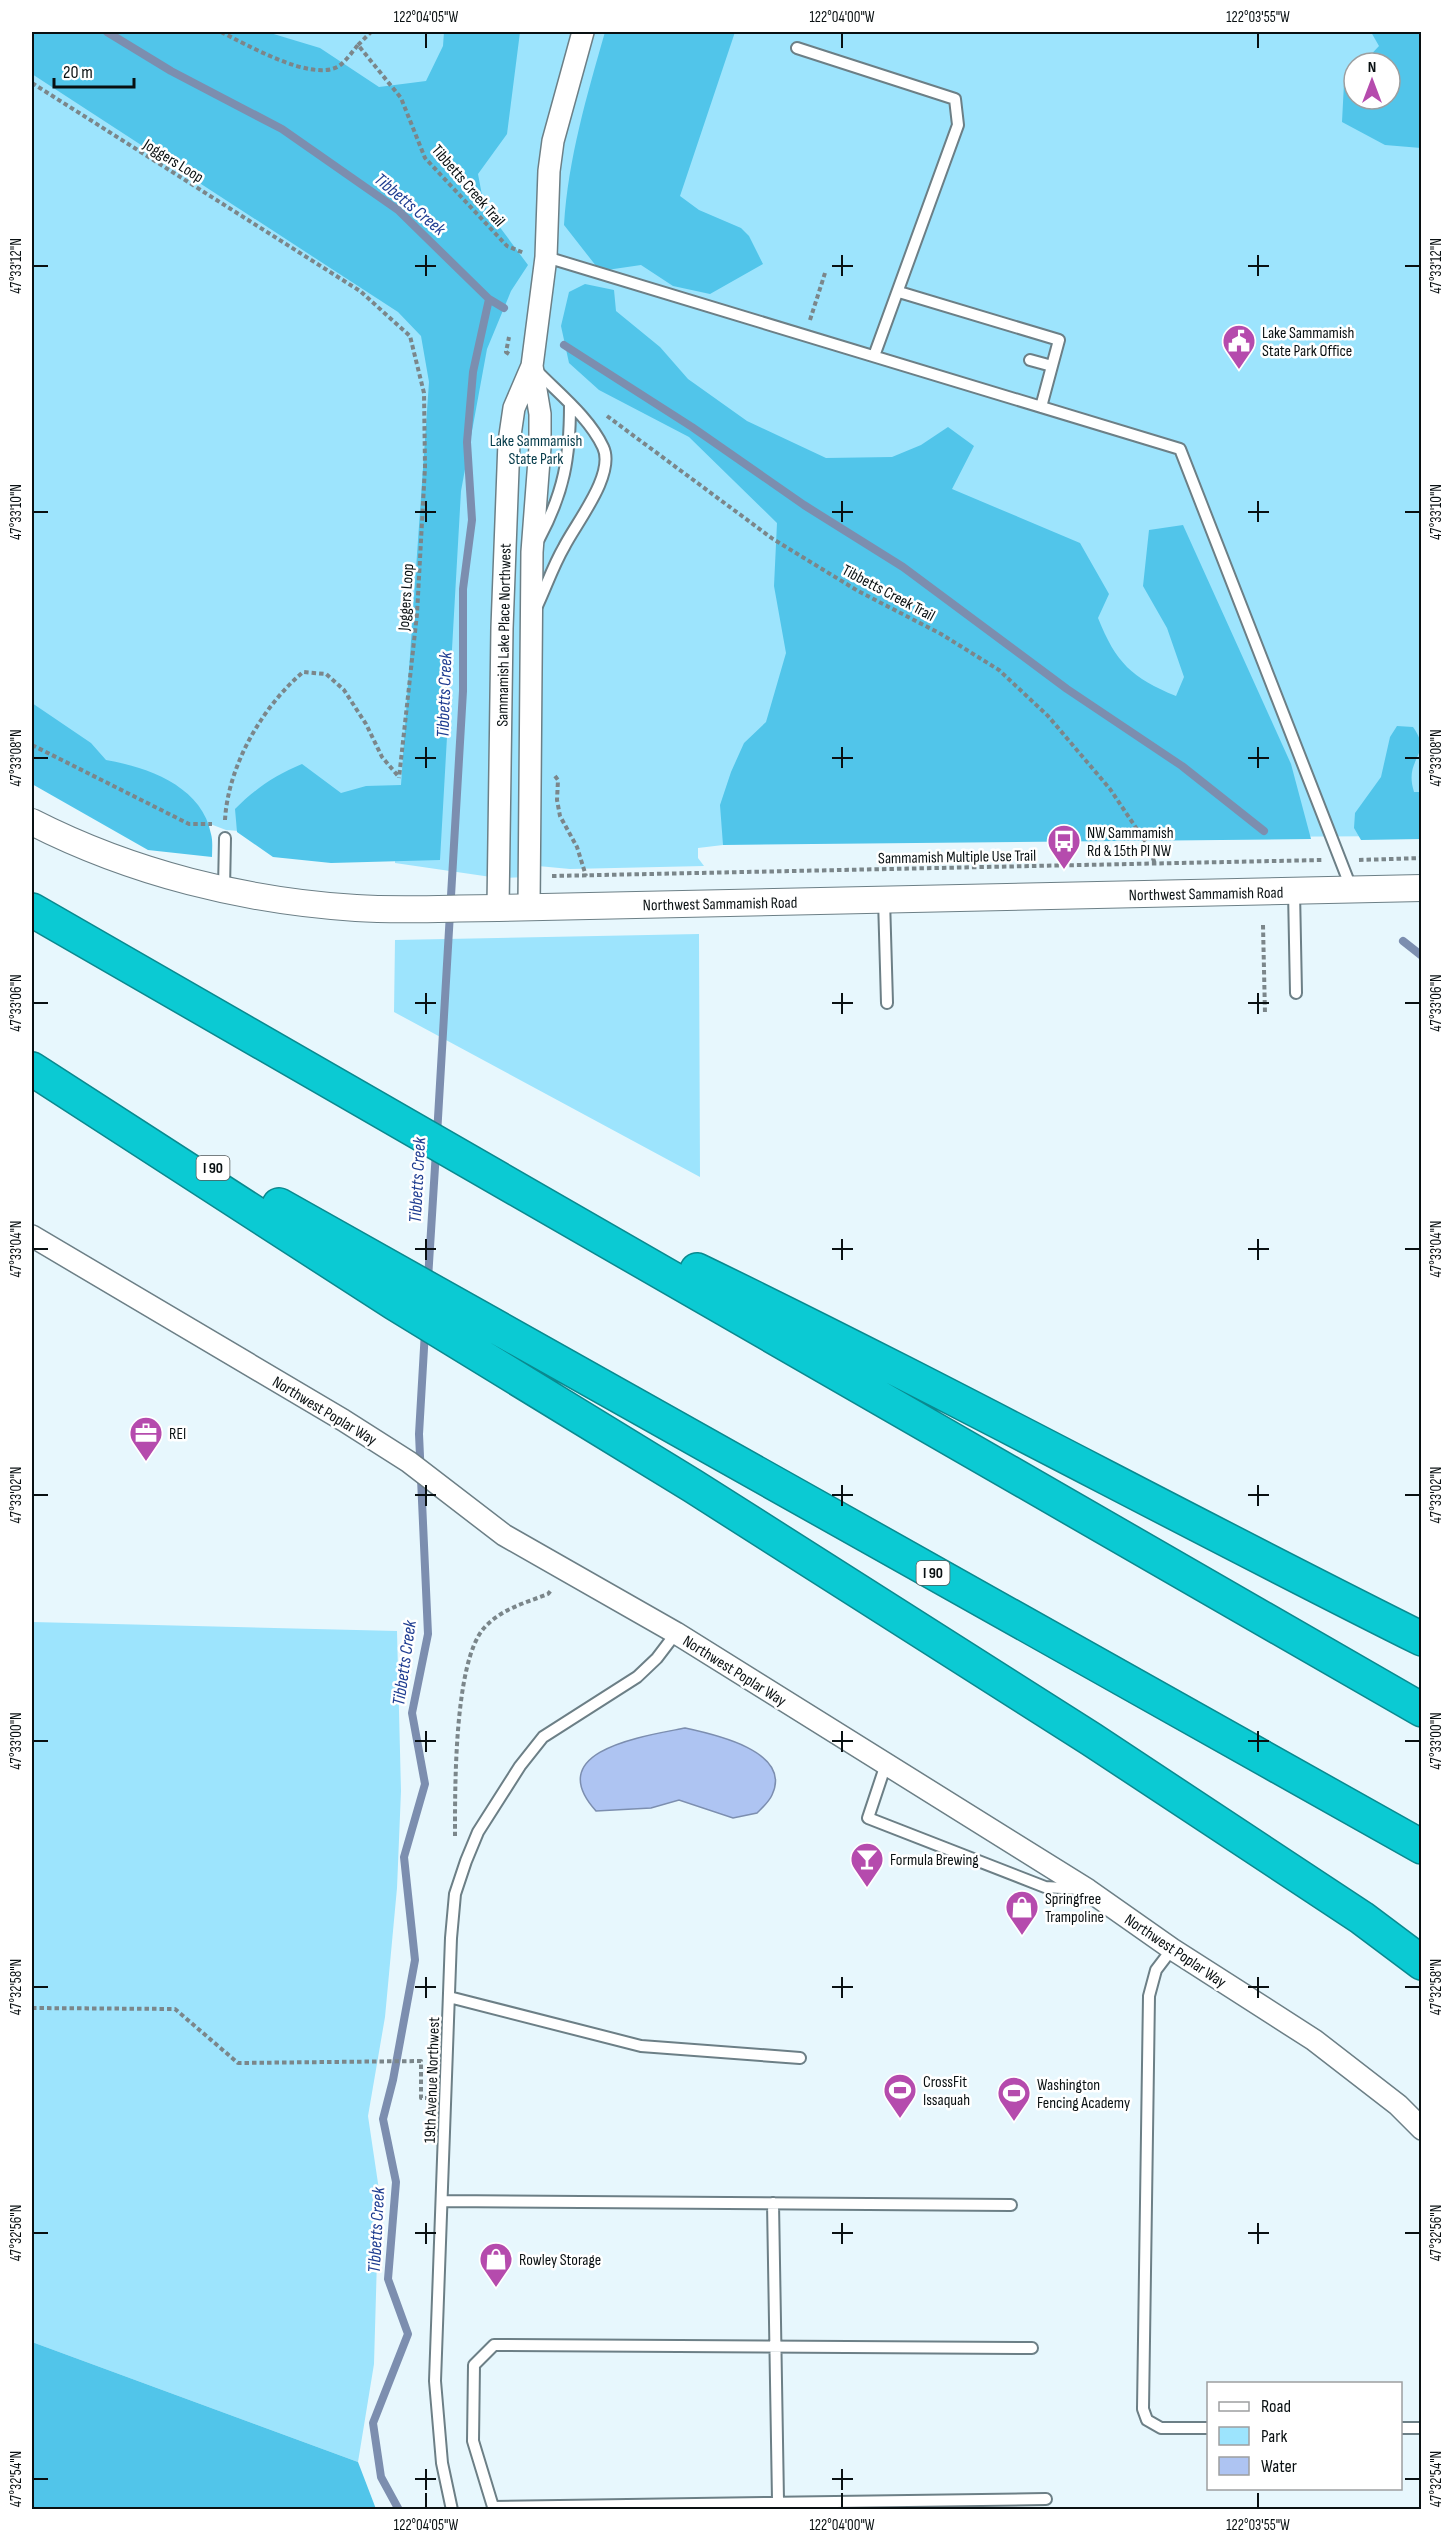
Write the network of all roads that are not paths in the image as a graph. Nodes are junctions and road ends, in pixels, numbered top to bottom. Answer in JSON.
{"nodes":[{"id":1,"x":583,"y":32,"type":"edge"},
{"id":2,"x":797,"y":48,"type":"dead end"},
{"id":3,"x":537,"y":256,"type":"junction"},
{"id":4,"x":898,"y":292,"type":"junction"},
{"id":5,"x":874,"y":356,"type":"junction"},
{"id":6,"x":1030,"y":360,"type":"dead end"},
{"id":7,"x":532,"y":366,"type":"junction"},
{"id":8,"x":1052,"y":366,"type":"junction"},
{"id":9,"x":570,"y":405,"type":"junction"},
{"id":10,"x":1041,"y":407,"type":"junction"},
{"id":11,"x":532,"y":552,"type":"junction"},
{"id":12,"x":531,"y":620,"type":"junction"},
{"id":13,"x":32,"y":822,"type":"edge"},
{"id":14,"x":225,"y":838,"type":"dead end"},
{"id":15,"x":1422,"y":888,"type":"edge"},
{"id":16,"x":224,"y":890,"type":"junction"},
{"id":17,"x":1352,"y":890,"type":"junction"},
{"id":18,"x":1294,"y":891,"type":"junction"},
{"id":19,"x":884,"y":899,"type":"junction"},
{"id":20,"x":529,"y":907,"type":"junction"},
{"id":21,"x":498,"y":908,"type":"junction"},
{"id":22,"x":32,"y":910,"type":"edge"},
{"id":23,"x":1296,"y":993,"type":"dead end"},
{"id":24,"x":887,"y":1003,"type":"dead end"},
{"id":25,"x":32,"y":1067,"type":"edge"},
{"id":26,"x":453,"y":1152,"type":"junction"},
{"id":27,"x":34,"y":1242,"type":"edge"},
{"id":28,"x":1208,"y":1532,"type":"junction"},
{"id":29,"x":676,"y":1633,"type":"junction"},
{"id":30,"x":1422,"y":1639,"type":"edge"},
{"id":31,"x":1422,"y":1652,"type":"edge"},
{"id":32,"x":1422,"y":1710,"type":"edge"},
{"id":33,"x":886,"y":1764,"type":"junction"},
{"id":34,"x":1422,"y":1847,"type":"edge"},
{"id":35,"x":1088,"y":1890,"type":"junction"},
{"id":36,"x":1172,"y":1949,"type":"junction"},
{"id":37,"x":1422,"y":1963,"type":"edge"},
{"id":38,"x":449,"y":1997,"type":"junction"},
{"id":39,"x":800,"y":2058,"type":"dead end"},
{"id":40,"x":1422,"y":2129,"type":"edge"},
{"id":41,"x":442,"y":2201,"type":"junction"},
{"id":42,"x":773,"y":2203,"type":"junction"},
{"id":43,"x":1011,"y":2205,"type":"dead end"},
{"id":44,"x":774,"y":2346,"type":"junction"},
{"id":45,"x":1032,"y":2348,"type":"dead end"},
{"id":46,"x":1207,"y":2428,"type":"edge"},
{"id":47,"x":1402,"y":2428,"type":"edge"},
{"id":48,"x":1422,"y":2428,"type":"edge"},
{"id":49,"x":1046,"y":2499,"type":"dead end"},
{"id":50,"x":778,"y":2500,"type":"junction"},
{"id":51,"x":494,"y":2508,"type":"edge"},
{"id":52,"x":453,"y":2510,"type":"edge"},
{"id":53,"x":788,"y":2510,"type":"edge"}],
"edges":[{"from":1,"to":3,"type":"street","name":"Sammamish Lake Place Northwest"},
{"from":2,"to":4,"type":"lane"},
{"from":3,"to":5,"type":"lane"},
{"from":3,"to":7,"type":"street","name":"Sammamish Lake Place Northwest"},
{"from":4,"to":5,"type":"lane"},
{"from":4,"to":8,"type":"lane"},
{"from":5,"to":10,"type":"lane"},
{"from":6,"to":8,"type":"lane"},
{"from":7,"to":9,"type":"lane"},
{"from":7,"to":11,"type":"street","name":"Sammamish Lake Place Northwest"},
{"from":7,"to":21,"type":"street","name":"Sammamish Lake Place Northwest"},
{"from":8,"to":10,"type":"lane"},
{"from":9,"to":11,"type":"lane"},
{"from":9,"to":12,"type":"lane"},
{"from":10,"to":17,"type":"lane"},
{"from":11,"to":12,"type":"street","name":"Sammamish Lake Place Northwest"},
{"from":12,"to":20,"type":"street","name":"Sammamish Lake Place Northwest"},
{"from":13,"to":16,"type":"street","name":"Northwest Sammamish Road"},
{"from":14,"to":16,"type":"lane"},
{"from":15,"to":17,"type":"street","name":"Northwest Sammamish Road"},
{"from":16,"to":21,"type":"street","name":"Northwest Sammamish Road"},
{"from":17,"to":18,"type":"street","name":"Northwest Sammamish Road"},
{"from":18,"to":19,"type":"street","name":"Northwest Sammamish Road"},
{"from":18,"to":23,"type":"lane"},
{"from":19,"to":20,"type":"street","name":"Northwest Sammamish Road"},
{"from":19,"to":24,"type":"lane"},
{"from":20,"to":21,"type":"street","name":"Northwest Sammamish Road"},
{"from":22,"to":26,"type":"highway"},
{"from":25,"to":34,"type":"highway","number":"I 90"},
{"from":25,"to":37,"type":"highway"},
{"from":26,"to":28,"type":"highway"},
{"from":26,"to":32,"type":"highway"},
{"from":27,"to":29,"type":"street","name":"Northwest Poplar Way"},
{"from":28,"to":30,"type":"highway"},
{"from":28,"to":31,"type":"highway"},
{"from":29,"to":33,"type":"street","name":"Northwest Poplar Way"},
{"from":29,"to":38,"type":"lane","name":"19th Avenue Northwest"},
{"from":33,"to":35,"type":"street","name":"Northwest Poplar Way"},
{"from":33,"to":35,"type":"lane"},
{"from":35,"to":36,"type":"street","name":"Northwest Poplar Way"},
{"from":36,"to":40,"type":"street","name":"Northwest Poplar Way"},
{"from":36,"to":46,"type":"lane"},
{"from":38,"to":39,"type":"lane"},
{"from":38,"to":41,"type":"lane","name":"19th Avenue Northwest"},
{"from":41,"to":42,"type":"lane"},
{"from":41,"to":52,"type":"lane","name":"19th Avenue Northwest"},
{"from":42,"to":43,"type":"lane"},
{"from":42,"to":44,"type":"lane"},
{"from":44,"to":45,"type":"lane"},
{"from":44,"to":50,"type":"lane"},
{"from":44,"to":51,"type":"lane"},
{"from":47,"to":48,"type":"lane"},
{"from":49,"to":50,"type":"lane"},
{"from":50,"to":51,"type":"lane"},
{"from":50,"to":53,"type":"lane"}]}
